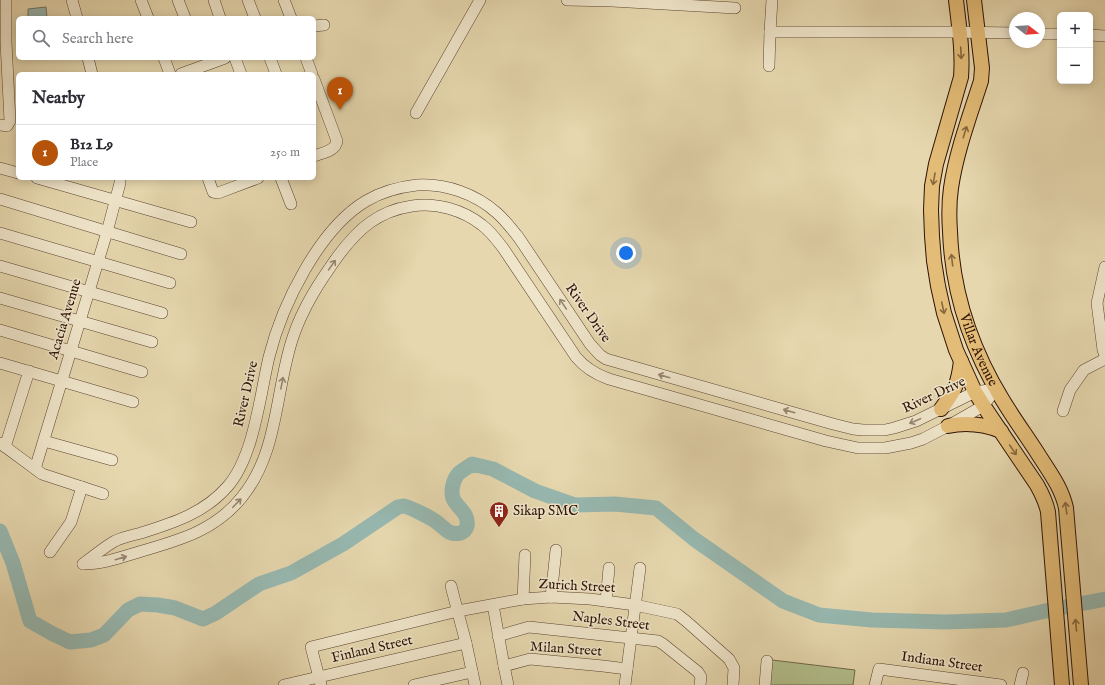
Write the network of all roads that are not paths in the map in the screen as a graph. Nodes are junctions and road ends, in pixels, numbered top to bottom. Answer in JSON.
{"nodes":[{"id":1,"x":6,"y":0,"type":"edge"},
{"id":2,"x":72,"y":0,"type":"edge"},
{"id":3,"x":141,"y":0,"type":"edge"},
{"id":4,"x":178,"y":0,"type":"edge"},
{"id":5,"x":214,"y":0,"type":"edge"},
{"id":6,"x":248,"y":0,"type":"edge"},
{"id":7,"x":284,"y":0,"type":"edge"},
{"id":8,"x":480,"y":0,"type":"edge"},
{"id":9,"x":567,"y":0,"type":"edge"},
{"id":10,"x":772,"y":0,"type":"edge"},
{"id":11,"x":956,"y":0,"type":"edge"},
{"id":12,"x":974,"y":0,"type":"edge"},
{"id":13,"x":735,"y":8,"type":"dead end"},
{"id":14,"x":76,"y":16,"type":"edge"},
{"id":15,"x":147,"y":16,"type":"edge"},
{"id":16,"x":184,"y":16,"type":"edge"},
{"id":17,"x":219,"y":16,"type":"edge"},
{"id":18,"x":254,"y":16,"type":"edge"},
{"id":19,"x":290,"y":16,"type":"edge"},
{"id":20,"x":770,"y":32,"type":"junction"},
{"id":21,"x":960,"y":32,"type":"junction"},
{"id":22,"x":978,"y":32,"type":"junction"},
{"id":23,"x":1009,"y":33,"type":"edge"},
{"id":24,"x":1045,"y":34,"type":"edge"},
{"id":25,"x":1057,"y":34,"type":"edge"},
{"id":26,"x":1093,"y":35,"type":"edge"},
{"id":27,"x":1105,"y":36,"type":"edge"},
{"id":28,"x":3,"y":42,"type":"edge"},
{"id":29,"x":88,"y":60,"type":"edge"},
{"id":30,"x":165,"y":60,"type":"edge"},
{"id":31,"x":220,"y":60,"type":"edge"},
{"id":32,"x":236,"y":60,"type":"edge"},
{"id":33,"x":271,"y":60,"type":"edge"},
{"id":34,"x":307,"y":60,"type":"edge"},
{"id":35,"x":203,"y":66,"type":"edge"},
{"id":36,"x":769,"y":66,"type":"dead end"},
{"id":37,"x":92,"y":72,"type":"edge"},
{"id":38,"x":169,"y":72,"type":"edge"},
{"id":39,"x":186,"y":72,"type":"edge"},
{"id":40,"x":241,"y":72,"type":"edge"},
{"id":41,"x":275,"y":72,"type":"edge"},
{"id":42,"x":311,"y":72,"type":"edge"},
{"id":43,"x":4,"y":83,"type":"edge"},
{"id":44,"x":316,"y":84,"type":"edge"},
{"id":45,"x":416,"y":113,"type":"dead end"},
{"id":46,"x":0,"y":125,"type":"edge"},
{"id":47,"x":316,"y":155,"type":"edge"},
{"id":48,"x":0,"y":168,"type":"edge"},
{"id":49,"x":16,"y":172,"type":"edge"},
{"id":50,"x":44,"y":180,"type":"edge"},
{"id":51,"x":120,"y":180,"type":"edge"},
{"id":52,"x":209,"y":180,"type":"edge"},
{"id":53,"x":246,"y":180,"type":"edge"},
{"id":54,"x":282,"y":180,"type":"edge"},
{"id":55,"x":0,"y":199,"type":"edge"},
{"id":56,"x":116,"y":200,"type":"junction"},
{"id":57,"x":291,"y":204,"type":"dead end"},
{"id":58,"x":191,"y":222,"type":"dead end"},
{"id":59,"x":107,"y":232,"type":"junction"},
{"id":60,"x":0,"y":233,"type":"edge"},
{"id":61,"x":181,"y":254,"type":"dead end"},
{"id":62,"x":98,"y":262,"type":"junction"},
{"id":63,"x":0,"y":266,"type":"edge"},
{"id":64,"x":1105,"y":267,"type":"edge"},
{"id":65,"x":170,"y":283,"type":"dead end"},
{"id":66,"x":90,"y":291,"type":"junction"},
{"id":67,"x":0,"y":298,"type":"edge"},
{"id":68,"x":162,"y":313,"type":"dead end"},
{"id":69,"x":80,"y":321,"type":"junction"},
{"id":70,"x":0,"y":330,"type":"edge"},
{"id":71,"x":152,"y":342,"type":"dead end"},
{"id":72,"x":71,"y":350,"type":"junction"},
{"id":73,"x":1105,"y":355,"type":"edge"},
{"id":74,"x":1105,"y":359,"type":"edge"},
{"id":75,"x":961,"y":361,"type":"junction"},
{"id":76,"x":0,"y":363,"type":"edge"},
{"id":77,"x":29,"y":371,"type":"junction"},
{"id":78,"x":142,"y":372,"type":"dead end"},
{"id":79,"x":62,"y":381,"type":"junction"},
{"id":80,"x":996,"y":389,"type":"junction"},
{"id":81,"x":975,"y":392,"type":"junction"},
{"id":82,"x":133,"y":402,"type":"dead end"},
{"id":83,"x":983,"y":406,"type":"junction"},
{"id":84,"x":941,"y":409,"type":"junction"},
{"id":85,"x":1063,"y":411,"type":"dead end"},
{"id":86,"x":948,"y":426,"type":"junction"},
{"id":87,"x":1001,"y":431,"type":"junction"},
{"id":88,"x":44,"y":441,"type":"junction"},
{"id":89,"x":3,"y":445,"type":"edge"},
{"id":90,"x":112,"y":460,"type":"dead end"},
{"id":91,"x":35,"y":469,"type":"junction"},
{"id":92,"x":82,"y":487,"type":"junction"},
{"id":93,"x":103,"y":494,"type":"dead end"},
{"id":94,"x":556,"y":550,"type":"dead end"},
{"id":95,"x":50,"y":552,"type":"dead end"},
{"id":96,"x":525,"y":555,"type":"dead end"},
{"id":97,"x":609,"y":568,"type":"dead end"},
{"id":98,"x":640,"y":568,"type":"dead end"},
{"id":99,"x":451,"y":586,"type":"dead end"},
{"id":100,"x":551,"y":597,"type":"junction"},
{"id":101,"x":523,"y":599,"type":"junction"},
{"id":102,"x":606,"y":601,"type":"junction"},
{"id":103,"x":493,"y":605,"type":"junction"},
{"id":104,"x":635,"y":605,"type":"junction"},
{"id":105,"x":458,"y":611,"type":"junction"},
{"id":106,"x":498,"y":636,"type":"junction"},
{"id":107,"x":632,"y":638,"type":"junction"},
{"id":108,"x":466,"y":643,"type":"junction"},
{"id":109,"x":767,"y":661,"type":"dead end"},
{"id":110,"x":504,"y":666,"type":"junction"},
{"id":111,"x":626,"y":669,"type":"junction"},
{"id":112,"x":472,"y":672,"type":"junction"},
{"id":113,"x":1023,"y":673,"type":"dead end"},
{"id":114,"x":320,"y":681,"type":"edge"},
{"id":115,"x":284,"y":685,"type":"edge"},
{"id":116,"x":414,"y":685,"type":"edge"},
{"id":117,"x":475,"y":685,"type":"edge"},
{"id":118,"x":508,"y":685,"type":"edge"},
{"id":119,"x":625,"y":685,"type":"edge"},
{"id":120,"x":700,"y":685,"type":"edge"},
{"id":121,"x":733,"y":685,"type":"edge"},
{"id":122,"x":765,"y":685,"type":"edge"},
{"id":123,"x":875,"y":685,"type":"edge"},
{"id":124,"x":1001,"y":685,"type":"edge"},
{"id":125,"x":1020,"y":685,"type":"edge"},
{"id":126,"x":1062,"y":685,"type":"edge"},
{"id":127,"x":1081,"y":685,"type":"edge"}],
"edges":[{"from":1,"to":28,"type":"street"},
{"from":2,"to":14,"type":"street"},
{"from":3,"to":15,"type":"street"},
{"from":4,"to":16,"type":"street"},
{"from":5,"to":17,"type":"street"},
{"from":6,"to":18,"type":"street"},
{"from":7,"to":19,"type":"street"},
{"from":8,"to":45,"type":"street"},
{"from":9,"to":13,"type":"street"},
{"from":10,"to":20,"type":"street"},
{"from":11,"to":21,"type":"main road","name":"Villar Avenue"},
{"from":12,"to":22,"type":"main road","name":"Villar Avenue"},
{"from":20,"to":21,"type":"street"},
{"from":20,"to":36,"type":"street"},
{"from":21,"to":22,"type":"street"},
{"from":21,"to":75,"type":"main road","name":"Villar Avenue","one_way":true},
{"from":22,"to":23,"type":"street"},
{"from":80,"to":22,"type":"main road","name":"Villar Avenue","one_way":true},
{"from":24,"to":25,"type":"street"},
{"from":26,"to":27,"type":"street"},
{"from":28,"to":43,"type":"street"},
{"from":29,"to":37,"type":"street"},
{"from":30,"to":38,"type":"street"},
{"from":31,"to":35,"type":"street"},
{"from":32,"to":40,"type":"street"},
{"from":33,"to":41,"type":"street"},
{"from":34,"to":42,"type":"street"},
{"from":35,"to":39,"type":"street"},
{"from":43,"to":46,"type":"street"},
{"from":44,"to":47,"type":"street"},
{"from":48,"to":49,"type":"street"},
{"from":50,"to":56,"type":"street"},
{"from":51,"to":56,"type":"street","name":"Acacia Avenue"},
{"from":52,"to":53,"type":"street"},
{"from":54,"to":57,"type":"street"},
{"from":55,"to":59,"type":"street"},
{"from":56,"to":58,"type":"street"},
{"from":56,"to":59,"type":"street","name":"Acacia Avenue"},
{"from":59,"to":61,"type":"street"},
{"from":59,"to":62,"type":"street","name":"Acacia Avenue"},
{"from":60,"to":62,"type":"street"},
{"from":62,"to":65,"type":"street"},
{"from":62,"to":66,"type":"street","name":"Acacia Avenue"},
{"from":63,"to":66,"type":"street"},
{"from":64,"to":73,"type":"street"},
{"from":66,"to":68,"type":"street"},
{"from":66,"to":69,"type":"street","name":"Acacia Avenue"},
{"from":67,"to":69,"type":"street"},
{"from":69,"to":71,"type":"street"},
{"from":69,"to":72,"type":"street","name":"Acacia Avenue"},
{"from":70,"to":72,"type":"street"},
{"from":72,"to":78,"type":"street"},
{"from":72,"to":79,"type":"street","name":"Acacia Avenue"},
{"from":74,"to":85,"type":"street"},
{"from":75,"to":81,"type":"main road","name":"Villar Avenue"},
{"from":75,"to":84,"type":"main road"},
{"from":76,"to":77,"type":"street"},
{"from":77,"to":79,"type":"street"},
{"from":77,"to":89,"type":"street"},
{"from":79,"to":82,"type":"street"},
{"from":79,"to":88,"type":"street","name":"Acacia Avenue"},
{"from":80,"to":81,"type":"street","name":"River Drive"},
{"from":80,"to":83,"type":"street","name":"River Drive"},
{"from":127,"to":80,"type":"main road","name":"Villar Avenue","one_way":true},
{"from":81,"to":83,"type":"main road","name":"Villar Avenue"},
{"from":81,"to":84,"type":"street","name":"River Drive"},
{"from":83,"to":86,"type":"street","name":"River Drive"},
{"from":83,"to":87,"type":"main road","name":"Villar Avenue"},
{"from":84,"to":86,"type":"street","name":"River Drive","one_way":true},
{"from":86,"to":87,"type":"main road"},
{"from":87,"to":126,"type":"main road","name":"Villar Avenue","one_way":true},
{"from":88,"to":90,"type":"street"},
{"from":88,"to":91,"type":"street","name":"Acacia Avenue"},
{"from":89,"to":91,"type":"street"},
{"from":91,"to":92,"type":"street"},
{"from":92,"to":93,"type":"street"},
{"from":92,"to":95,"type":"street"},
{"from":94,"to":100,"type":"street"},
{"from":96,"to":101,"type":"street"},
{"from":97,"to":102,"type":"street"},
{"from":98,"to":104,"type":"street"},
{"from":99,"to":105,"type":"street"},
{"from":100,"to":101,"type":"street","name":"Zurich Street"},
{"from":100,"to":102,"type":"street","name":"Zurich Street"},
{"from":101,"to":103,"type":"street","name":"Zurich Street"},
{"from":102,"to":104,"type":"street","name":"Zurich Street"},
{"from":103,"to":105,"type":"street","name":"Zurich Street"},
{"from":103,"to":106,"type":"street"},
{"from":104,"to":107,"type":"street"},
{"from":104,"to":121,"type":"street","name":"Zurich Street"},
{"from":105,"to":108,"type":"street"},
{"from":105,"to":114,"type":"street","name":"Zurich Street"},
{"from":106,"to":107,"type":"street","name":"Naples Street"},
{"from":106,"to":110,"type":"street"},
{"from":107,"to":111,"type":"street"},
{"from":107,"to":120,"type":"street","name":"Naples Street"},
{"from":108,"to":112,"type":"street"},
{"from":108,"to":114,"type":"street","name":"Finland Street"},
{"from":109,"to":122,"type":"street"},
{"from":110,"to":111,"type":"street","name":"Milan Street"},
{"from":110,"to":118,"type":"street"},
{"from":111,"to":119,"type":"street"},
{"from":112,"to":116,"type":"street"},
{"from":112,"to":117,"type":"street"},
{"from":113,"to":125,"type":"street"},
{"from":114,"to":115,"type":"street","name":"Finland Street"},
{"from":123,"to":124,"type":"street","name":"Indiana Street"}]}
